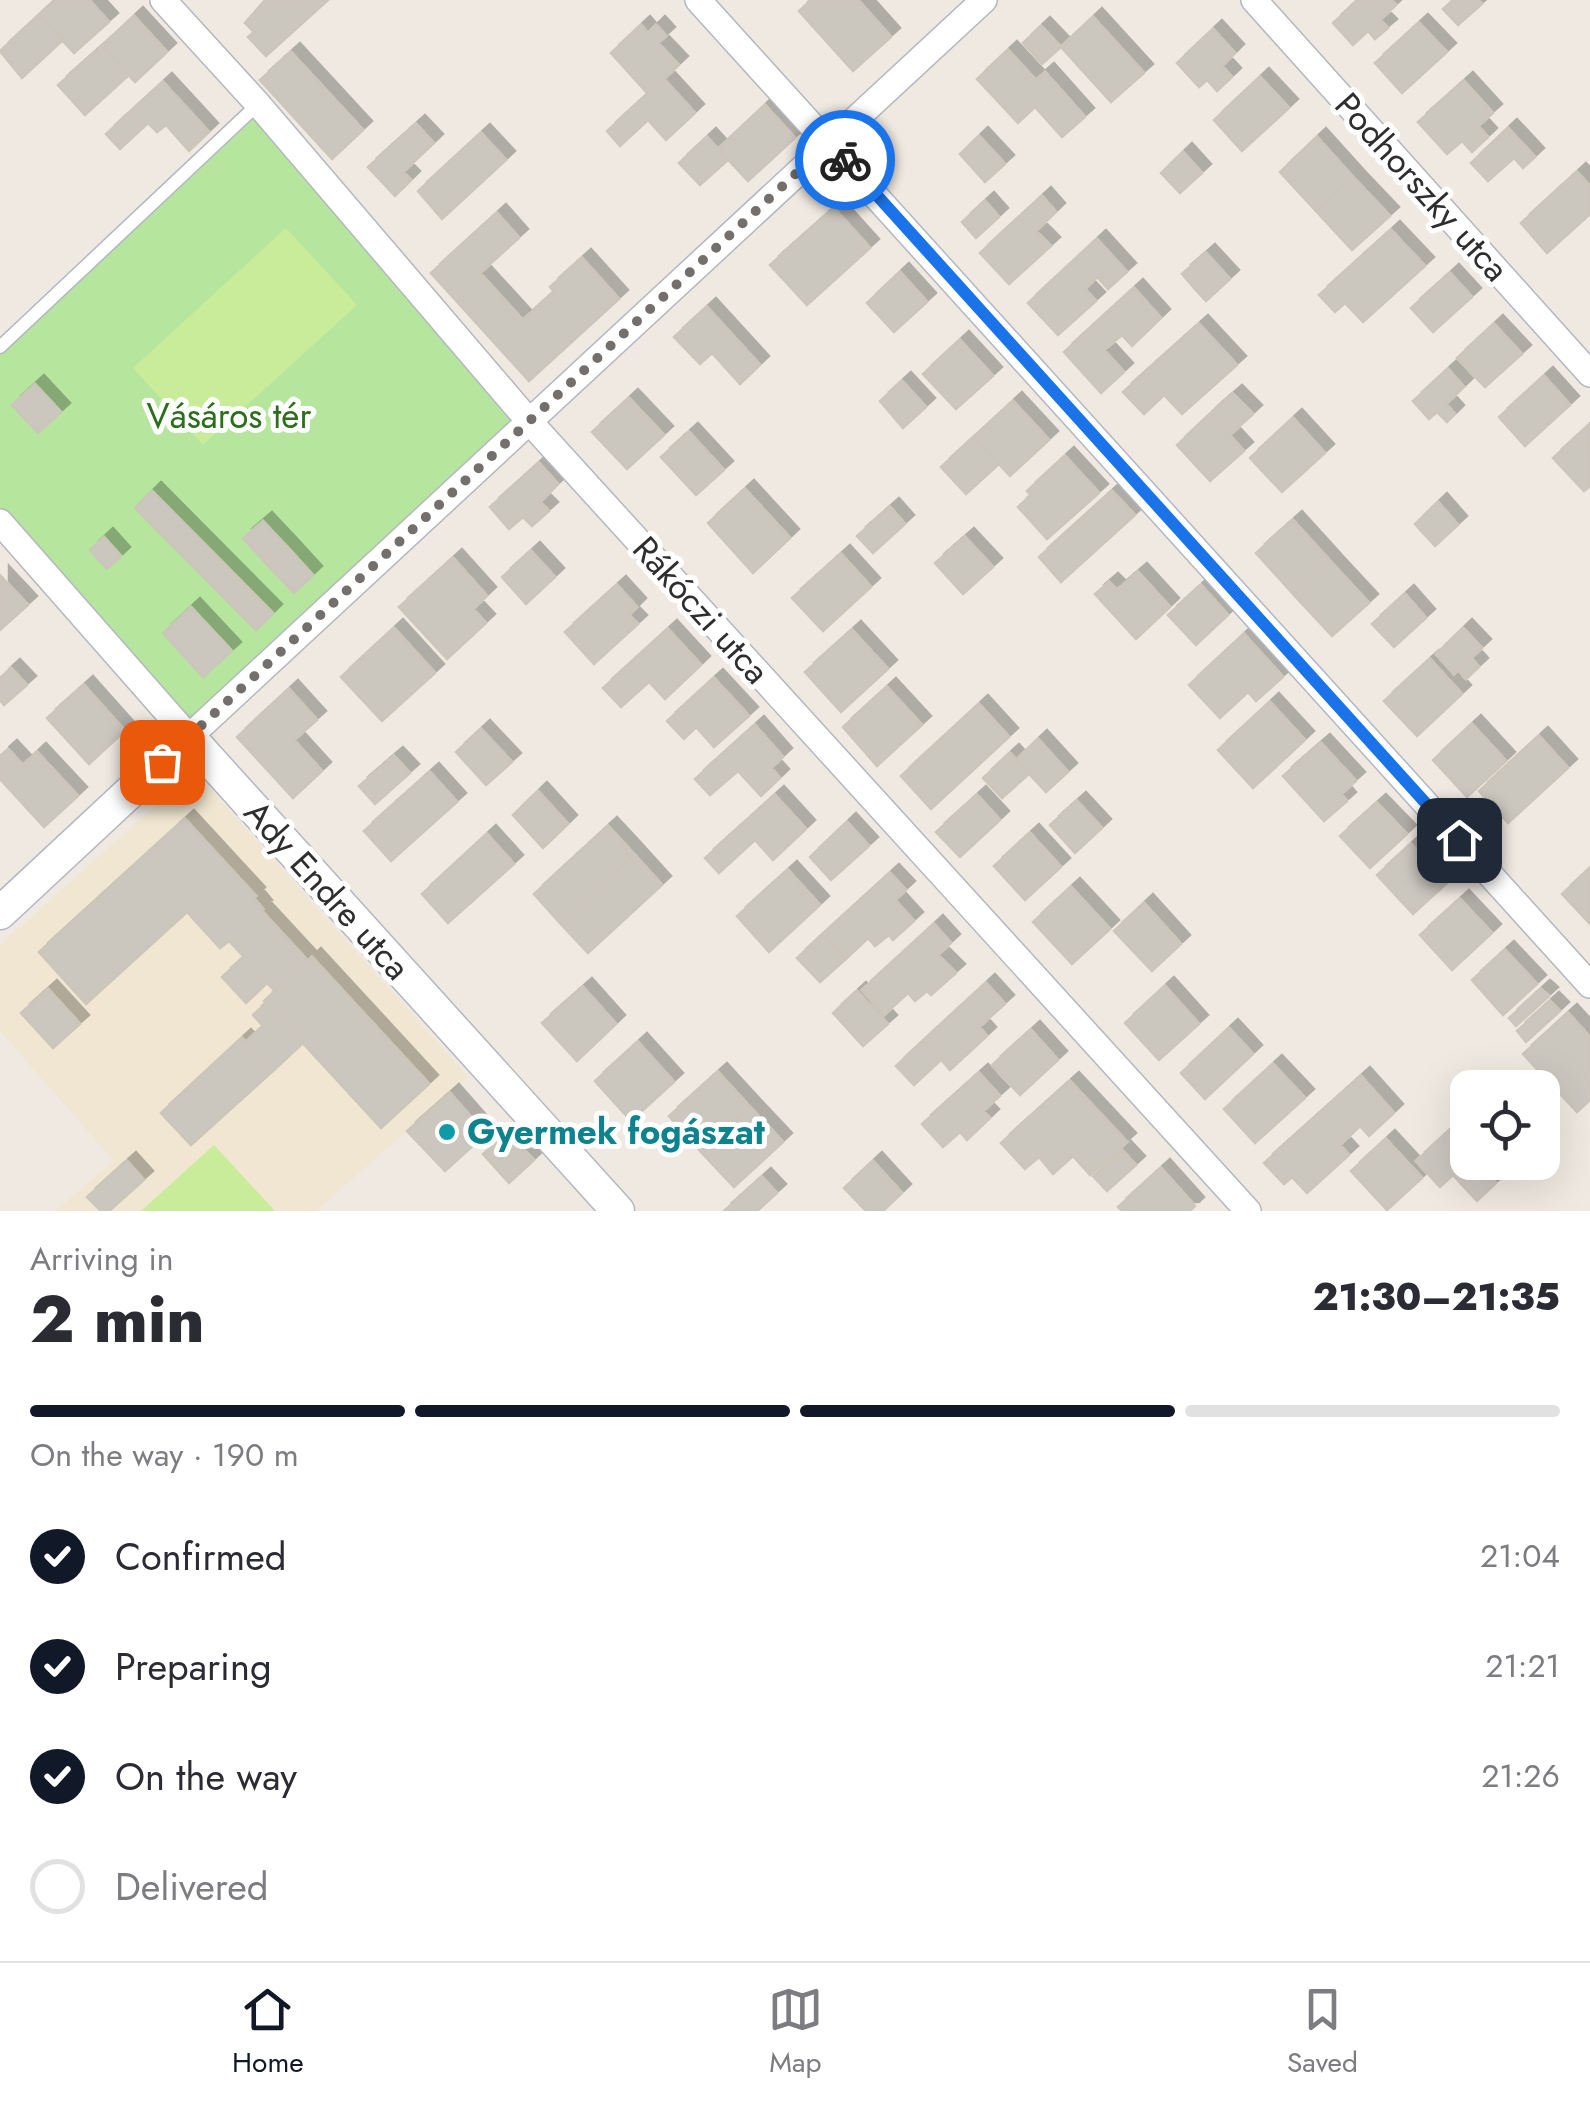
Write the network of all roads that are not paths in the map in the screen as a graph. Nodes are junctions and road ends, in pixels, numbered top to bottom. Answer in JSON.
{"nodes":[{"id":1,"x":163,"y":0,"type":"edge"},
{"id":2,"x":698,"y":0,"type":"edge"},
{"id":3,"x":984,"y":0,"type":"edge"},
{"id":4,"x":1254,"y":0,"type":"edge"},
{"id":5,"x":258,"y":104,"type":"junction"},
{"id":6,"x":829,"y":143,"type":"junction"},
{"id":7,"x":0,"y":347,"type":"edge"},
{"id":8,"x":1590,"y":374,"type":"edge"},
{"id":9,"x":528,"y":420,"type":"junction"},
{"id":10,"x":0,"y":522,"type":"edge"},
{"id":11,"x":188,"y":737,"type":"junction"},
{"id":12,"x":0,"y":913,"type":"edge"},
{"id":13,"x":1590,"y":985,"type":"edge"},
{"id":14,"x":618,"y":1211,"type":"edge"},
{"id":15,"x":1248,"y":1211,"type":"edge"}],
"edges":[{"from":1,"to":5,"type":"street","name":"Rákóczi utca"},
{"from":2,"to":6,"type":"street"},
{"from":3,"to":6,"type":"street"},
{"from":4,"to":8,"type":"street","name":"Podhorszky utca"},
{"from":5,"to":7,"type":"lane"},
{"from":5,"to":9,"type":"street","name":"Rákóczi utca"},
{"from":6,"to":9,"type":"street"},
{"from":6,"to":13,"type":"street"},
{"from":9,"to":11,"type":"street"},
{"from":9,"to":15,"type":"street","name":"Rákóczi utca"},
{"from":10,"to":11,"type":"street","name":"Ady Endre utca"},
{"from":11,"to":12,"type":"street"},
{"from":11,"to":14,"type":"street","name":"Ady Endre utca"}]}
